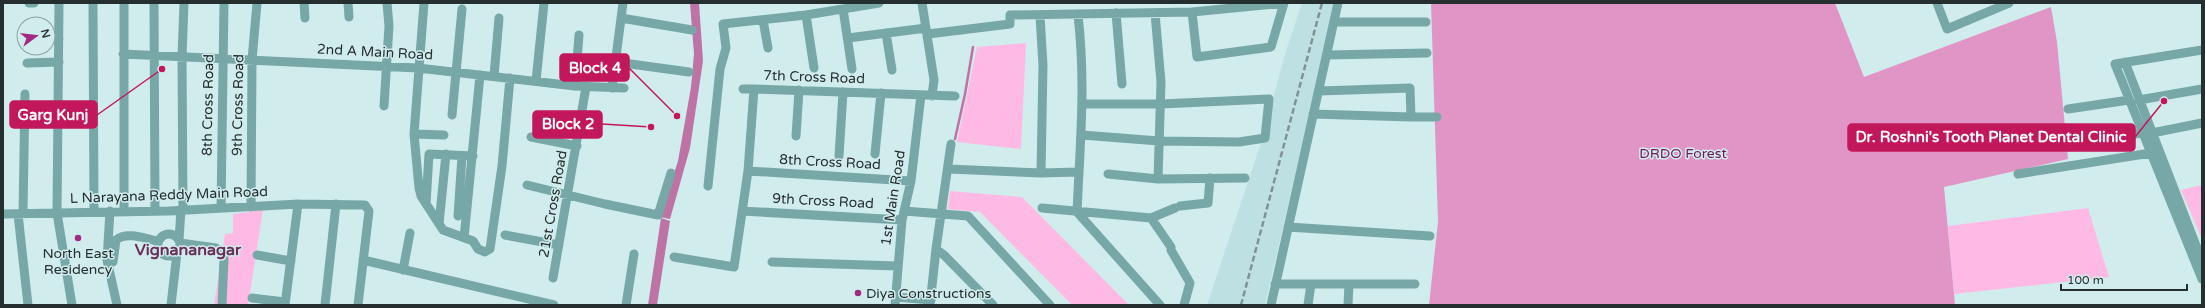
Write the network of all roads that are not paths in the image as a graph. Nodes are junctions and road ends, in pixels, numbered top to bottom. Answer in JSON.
{"nodes":[{"id":1,"x":29,"y":3,"type":"edge"},
{"id":2,"x":34,"y":3,"type":"edge"},
{"id":3,"x":59,"y":3,"type":"edge"},
{"id":4,"x":93,"y":3,"type":"edge"},
{"id":5,"x":124,"y":3,"type":"edge"},
{"id":6,"x":154,"y":3,"type":"edge"},
{"id":7,"x":184,"y":3,"type":"edge"},
{"id":8,"x":224,"y":3,"type":"edge"},
{"id":9,"x":257,"y":3,"type":"edge"},
{"id":10,"x":304,"y":3,"type":"edge"},
{"id":11,"x":348,"y":3,"type":"edge"},
{"id":12,"x":387,"y":3,"type":"edge"},
{"id":13,"x":424,"y":3,"type":"edge"},
{"id":14,"x":544,"y":3,"type":"edge"},
{"id":15,"x":623,"y":3,"type":"edge"},
{"id":16,"x":879,"y":3,"type":"edge"},
{"id":17,"x":922,"y":3,"type":"edge"},
{"id":18,"x":1284,"y":3,"type":"edge"},
{"id":19,"x":1338,"y":3,"type":"edge"},
{"id":20,"x":1937,"y":3,"type":"edge"},
{"id":21,"x":2009,"y":3,"type":"edge"},
{"id":22,"x":462,"y":9,"type":"dead end"},
{"id":23,"x":843,"y":9,"type":"junction"},
{"id":24,"x":1192,"y":12,"type":"junction"},
{"id":25,"x":1116,"y":13,"type":"junction"},
{"id":26,"x":1155,"y":13,"type":"junction"},
{"id":27,"x":806,"y":14,"type":"junction"},
{"id":28,"x":1078,"y":15,"type":"junction"},
{"id":29,"x":1040,"y":16,"type":"junction"},
{"id":30,"x":348,"y":17,"type":"dead end"},
{"id":31,"x":305,"y":18,"type":"dead end"},
{"id":32,"x":499,"y":18,"type":"dead end"},
{"id":33,"x":621,"y":18,"type":"junction"},
{"id":34,"x":763,"y":20,"type":"junction"},
{"id":35,"x":1334,"y":22,"type":"junction"},
{"id":36,"x":1426,"y":22,"type":"dead end"},
{"id":37,"x":692,"y":30,"type":"dead end"},
{"id":38,"x":927,"y":31,"type":"junction"},
{"id":39,"x":886,"y":33,"type":"junction"},
{"id":40,"x":579,"y":35,"type":"dead end"},
{"id":41,"x":848,"y":38,"type":"junction"},
{"id":42,"x":59,"y":39,"type":"joint"},
{"id":43,"x":768,"y":48,"type":"dead end"},
{"id":44,"x":2202,"y":50,"type":"edge"},
{"id":45,"x":1427,"y":53,"type":"dead end"},
{"id":46,"x":123,"y":54,"type":"junction"},
{"id":47,"x":1327,"y":55,"type":"junction"},
{"id":48,"x":153,"y":56,"type":"junction"},
{"id":49,"x":182,"y":57,"type":"junction"},
{"id":50,"x":222,"y":59,"type":"junction"},
{"id":51,"x":252,"y":60,"type":"junction"},
{"id":52,"x":27,"y":62,"type":"dead end"},
{"id":53,"x":59,"y":62,"type":"junction"},
{"id":54,"x":616,"y":62,"type":"junction"},
{"id":55,"x":2125,"y":62,"type":"junction"},
{"id":56,"x":387,"y":66,"type":"junction"},
{"id":57,"x":418,"y":68,"type":"junction"},
{"id":58,"x":814,"y":68,"type":"dead end"},
{"id":59,"x":852,"y":69,"type":"dead end"},
{"id":60,"x":892,"y":70,"type":"dead end"},
{"id":61,"x":456,"y":72,"type":"junction"},
{"id":62,"x":689,"y":72,"type":"dead end"},
{"id":63,"x":480,"y":75,"type":"junction"},
{"id":64,"x":494,"y":76,"type":"junction"},
{"id":65,"x":510,"y":78,"type":"junction"},
{"id":66,"x":536,"y":81,"type":"junction"},
{"id":67,"x":1122,"y":84,"type":"dead end"},
{"id":68,"x":575,"y":86,"type":"junction"},
{"id":69,"x":586,"y":87,"type":"junction"},
{"id":70,"x":612,"y":88,"type":"junction"},
{"id":71,"x":624,"y":88,"type":"dead end"},
{"id":72,"x":743,"y":89,"type":"dead end"},
{"id":73,"x":754,"y":89,"type":"junction"},
{"id":74,"x":2202,"y":89,"type":"edge"},
{"id":75,"x":799,"y":90,"type":"junction"},
{"id":76,"x":1319,"y":91,"type":"junction"},
{"id":77,"x":843,"y":92,"type":"junction"},
{"id":78,"x":881,"y":93,"type":"junction"},
{"id":79,"x":25,"y":94,"type":"dead end"},
{"id":80,"x":921,"y":95,"type":"junction"},
{"id":81,"x":932,"y":96,"type":"junction"},
{"id":82,"x":956,"y":96,"type":"dead end"},
{"id":83,"x":2129,"y":100,"type":"junction"},
{"id":84,"x":2139,"y":100,"type":"junction"},
{"id":85,"x":1084,"y":104,"type":"junction"},
{"id":86,"x":1161,"y":104,"type":"junction"},
{"id":87,"x":384,"y":106,"type":"dead end"},
{"id":88,"x":2068,"y":109,"type":"dead end"},
{"id":89,"x":1313,"y":114,"type":"junction"},
{"id":90,"x":452,"y":116,"type":"dead end"},
{"id":91,"x":1411,"y":117,"type":"junction"},
{"id":92,"x":1437,"y":117,"type":"dead end"},
{"id":93,"x":2202,"y":123,"type":"edge"},
{"id":94,"x":2147,"y":133,"type":"junction"},
{"id":95,"x":414,"y":134,"type":"junction"},
{"id":96,"x":444,"y":135,"type":"dead end"},
{"id":97,"x":1082,"y":135,"type":"junction"},
{"id":98,"x":796,"y":136,"type":"dead end"},
{"id":99,"x":531,"y":137,"type":"dead end"},
{"id":100,"x":1159,"y":141,"type":"junction"},
{"id":101,"x":951,"y":144,"type":"dead end"},
{"id":102,"x":2070,"y":144,"type":"dead end"},
{"id":103,"x":577,"y":146,"type":"junction"},
{"id":104,"x":2151,"y":153,"type":"junction"},
{"id":105,"x":446,"y":154,"type":"junction"},
{"id":106,"x":473,"y":154,"type":"junction"},
{"id":107,"x":875,"y":154,"type":"dead end"},
{"id":108,"x":462,"y":156,"type":"junction"},
{"id":109,"x":839,"y":156,"type":"dead end"},
{"id":110,"x":949,"y":169,"type":"junction"},
{"id":111,"x":748,"y":171,"type":"junction"},
{"id":112,"x":1079,"y":172,"type":"junction"},
{"id":113,"x":671,"y":173,"type":"dead end"},
{"id":114,"x":1041,"y":173,"type":"junction"},
{"id":115,"x":1108,"y":174,"type":"dead end"},
{"id":116,"x":2018,"y":174,"type":"dead end"},
{"id":117,"x":1210,"y":178,"type":"junction"},
{"id":118,"x":1245,"y":178,"type":"dead end"},
{"id":119,"x":1158,"y":179,"type":"junction"},
{"id":120,"x":911,"y":181,"type":"junction"},
{"id":121,"x":528,"y":185,"type":"dead end"},
{"id":122,"x":708,"y":186,"type":"dead end"},
{"id":123,"x":567,"y":194,"type":"junction"},
{"id":124,"x":2174,"y":200,"type":"junction"},
{"id":125,"x":298,"y":204,"type":"junction"},
{"id":126,"x":336,"y":204,"type":"junction"},
{"id":127,"x":426,"y":204,"type":"junction"},
{"id":128,"x":251,"y":207,"type":"junction"},
{"id":129,"x":221,"y":208,"type":"junction"},
{"id":130,"x":1042,"y":208,"type":"dead end"},
{"id":131,"x":181,"y":210,"type":"junction"},
{"id":132,"x":94,"y":211,"type":"junction"},
{"id":133,"x":110,"y":211,"type":"junction"},
{"id":134,"x":124,"y":211,"type":"junction"},
{"id":135,"x":155,"y":211,"type":"junction"},
{"id":136,"x":742,"y":211,"type":"junction"},
{"id":137,"x":1077,"y":212,"type":"junction"},
{"id":138,"x":57,"y":213,"type":"junction"},
{"id":139,"x":942,"y":213,"type":"junction"},
{"id":140,"x":3,"y":214,"type":"edge"},
{"id":141,"x":21,"y":214,"type":"junction"},
{"id":142,"x":903,"y":215,"type":"junction"},
{"id":143,"x":458,"y":216,"type":"dead end"},
{"id":144,"x":1147,"y":218,"type":"junction"},
{"id":145,"x":439,"y":224,"type":"junction"},
{"id":146,"x":1288,"y":227,"type":"junction"},
{"id":147,"x":410,"y":233,"type":"dead end"},
{"id":148,"x":505,"y":235,"type":"dead end"},
{"id":149,"x":1430,"y":236,"type":"dead end"},
{"id":150,"x":459,"y":237,"type":"junction"},
{"id":151,"x":178,"y":239,"type":"junction"},
{"id":152,"x":158,"y":241,"type":"junction"},
{"id":153,"x":559,"y":245,"type":"junction"},
{"id":154,"x":936,"y":249,"type":"junction"},
{"id":155,"x":634,"y":254,"type":"dead end"},
{"id":156,"x":174,"y":255,"type":"junction"},
{"id":157,"x":257,"y":255,"type":"dead end"},
{"id":158,"x":674,"y":257,"type":"dead end"},
{"id":159,"x":362,"y":260,"type":"junction"},
{"id":160,"x":291,"y":261,"type":"junction"},
{"id":161,"x":2202,"y":261,"type":"edge"},
{"id":162,"x":113,"y":262,"type":"dead end"},
{"id":163,"x":772,"y":262,"type":"dead end"},
{"id":164,"x":897,"y":266,"type":"junction"},
{"id":165,"x":403,"y":270,"type":"junction"},
{"id":166,"x":553,"y":278,"type":"dead end"},
{"id":167,"x":2202,"y":279,"type":"edge"},
{"id":168,"x":1275,"y":284,"type":"junction"},
{"id":169,"x":1311,"y":284,"type":"junction"},
{"id":170,"x":1350,"y":284,"type":"junction"},
{"id":171,"x":1414,"y":284,"type":"dead end"},
{"id":172,"x":252,"y":298,"type":"dead end"},
{"id":173,"x":896,"y":301,"type":"edge"},
{"id":174,"x":930,"y":302,"type":"edge"},
{"id":175,"x":285,"y":304,"type":"edge"},
{"id":176,"x":28,"y":305,"type":"edge"},
{"id":177,"x":72,"y":305,"type":"edge"},
{"id":178,"x":117,"y":305,"type":"edge"},
{"id":179,"x":165,"y":305,"type":"edge"},
{"id":180,"x":171,"y":305,"type":"edge"},
{"id":181,"x":222,"y":305,"type":"edge"},
{"id":182,"x":325,"y":305,"type":"edge"},
{"id":183,"x":358,"y":305,"type":"edge"},
{"id":184,"x":554,"y":305,"type":"edge"},
{"id":185,"x":626,"y":305,"type":"edge"},
{"id":186,"x":994,"y":305,"type":"edge"},
{"id":187,"x":1050,"y":305,"type":"edge"},
{"id":188,"x":1160,"y":305,"type":"edge"},
{"id":189,"x":1184,"y":305,"type":"edge"},
{"id":190,"x":1271,"y":305,"type":"edge"},
{"id":191,"x":1308,"y":305,"type":"edge"},
{"id":192,"x":1348,"y":305,"type":"edge"}],
"edges":[{"from":1,"to":2,"type":"street"},
{"from":3,"to":42,"type":"street"},
{"from":4,"to":132,"type":"street"},
{"from":5,"to":46,"type":"street"},
{"from":6,"to":48,"type":"street"},
{"from":7,"to":49,"type":"street"},
{"from":8,"to":50,"type":"street","name":"8th Cross Road"},
{"from":9,"to":51,"type":"street","name":"9th Cross Road"},
{"from":10,"to":31,"type":"street"},
{"from":11,"to":30,"type":"street"},
{"from":12,"to":56,"type":"street"},
{"from":13,"to":57,"type":"street"},
{"from":14,"to":66,"type":"street"},
{"from":15,"to":33,"type":"street"},
{"from":16,"to":23,"type":"street"},
{"from":17,"to":38,"type":"street"},
{"from":18,"to":24,"type":"street"},
{"from":18,"to":24,"type":"street"},
{"from":19,"to":35,"type":"street"},
{"from":20,"to":21,"type":"street"},
{"from":22,"to":61,"type":"street"},
{"from":23,"to":27,"type":"street"},
{"from":23,"to":41,"type":"street"},
{"from":24,"to":26,"type":"street"},
{"from":25,"to":26,"type":"street"},
{"from":25,"to":28,"type":"street"},
{"from":25,"to":67,"type":"street"},
{"from":26,"to":86,"type":"street"},
{"from":27,"to":34,"type":"street"},
{"from":27,"to":58,"type":"street"},
{"from":28,"to":29,"type":"street"},
{"from":28,"to":85,"type":"street"},
{"from":29,"to":38,"type":"street"},
{"from":29,"to":114,"type":"street"},
{"from":32,"to":64,"type":"street"},
{"from":33,"to":37,"type":"street"},
{"from":33,"to":54,"type":"street"},
{"from":34,"to":43,"type":"street"},
{"from":34,"to":122,"type":"street"},
{"from":35,"to":36,"type":"street"},
{"from":35,"to":47,"type":"street"},
{"from":38,"to":39,"type":"street"},
{"from":38,"to":81,"type":"street"},
{"from":39,"to":41,"type":"street"},
{"from":39,"to":60,"type":"street"},
{"from":40,"to":68,"type":"street"},
{"from":41,"to":59,"type":"street"},
{"from":42,"to":53,"type":"street"},
{"from":44,"to":55,"type":"street"},
{"from":45,"to":47,"type":"street"},
{"from":46,"to":48,"type":"street","name":"2nd A Main Road"},
{"from":46,"to":134,"type":"street"},
{"from":47,"to":76,"type":"street"},
{"from":48,"to":49,"type":"street","name":"2nd A Main Road"},
{"from":48,"to":135,"type":"street"},
{"from":49,"to":50,"type":"street","name":"2nd A Main Road"},
{"from":49,"to":131,"type":"street"},
{"from":50,"to":51,"type":"street","name":"2nd A Main Road"},
{"from":50,"to":129,"type":"street","name":"8th Cross Road"},
{"from":51,"to":56,"type":"street","name":"2nd A Main Road"},
{"from":51,"to":128,"type":"street","name":"9th Cross Road"},
{"from":52,"to":53,"type":"street"},
{"from":53,"to":138,"type":"street"},
{"from":54,"to":62,"type":"street"},
{"from":54,"to":70,"type":"street"},
{"from":55,"to":83,"type":"street"},
{"from":55,"to":84,"type":"street"},
{"from":56,"to":57,"type":"street","name":"2nd A Main Road"},
{"from":56,"to":87,"type":"street"},
{"from":57,"to":61,"type":"street","name":"2nd A Main Road"},
{"from":57,"to":95,"type":"street"},
{"from":61,"to":63,"type":"street","name":"2nd A Main Road"},
{"from":61,"to":90,"type":"street"},
{"from":63,"to":64,"type":"street","name":"2nd A Main Road"},
{"from":63,"to":106,"type":"street"},
{"from":64,"to":65,"type":"street","name":"2nd A Main Road"},
{"from":65,"to":66,"type":"street","name":"2nd A Main Road"},
{"from":65,"to":150,"type":"street"},
{"from":66,"to":68,"type":"street","name":"2nd A Main Road"},
{"from":68,"to":69,"type":"street","name":"2nd A Main Road"},
{"from":69,"to":70,"type":"street","name":"2nd A Main Road"},
{"from":69,"to":103,"type":"street","name":"21st Cross Road"},
{"from":70,"to":71,"type":"street","name":"2nd A Main Road"},
{"from":72,"to":73,"type":"street"},
{"from":73,"to":75,"type":"street","name":"7th Cross Road"},
{"from":73,"to":111,"type":"street","name":"7th Cross Road"},
{"from":74,"to":84,"type":"street"},
{"from":75,"to":77,"type":"street","name":"7th Cross Road"},
{"from":75,"to":98,"type":"street"},
{"from":76,"to":89,"type":"street"},
{"from":76,"to":91,"type":"street"},
{"from":77,"to":78,"type":"street","name":"7th Cross Road"},
{"from":77,"to":109,"type":"street"},
{"from":78,"to":80,"type":"street","name":"7th Cross Road"},
{"from":78,"to":107,"type":"street"},
{"from":79,"to":141,"type":"street"},
{"from":80,"to":81,"type":"street","name":"7th Cross Road"},
{"from":80,"to":120,"type":"street","name":"1st Main Road"},
{"from":81,"to":82,"type":"street","name":"7th Cross Road"},
{"from":83,"to":88,"type":"street"},
{"from":83,"to":94,"type":"street"},
{"from":84,"to":94,"type":"street"},
{"from":85,"to":86,"type":"street"},
{"from":85,"to":97,"type":"street"},
{"from":86,"to":100,"type":"street"},
{"from":86,"to":100,"type":"street"},
{"from":89,"to":91,"type":"street"},
{"from":89,"to":146,"type":"street"},
{"from":91,"to":92,"type":"street"},
{"from":93,"to":94,"type":"street"},
{"from":94,"to":102,"type":"street"},
{"from":94,"to":104,"type":"street"},
{"from":94,"to":124,"type":"street"},
{"from":95,"to":96,"type":"street"},
{"from":95,"to":127,"type":"street"},
{"from":97,"to":100,"type":"street"},
{"from":97,"to":112,"type":"street"},
{"from":99,"to":103,"type":"street"},
{"from":100,"to":119,"type":"street"},
{"from":101,"to":110,"type":"street"},
{"from":103,"to":123,"type":"street","name":"21st Cross Road"},
{"from":104,"to":116,"type":"street"},
{"from":104,"to":124,"type":"street"},
{"from":105,"to":108,"type":"street"},
{"from":105,"to":127,"type":"street"},
{"from":105,"to":145,"type":"street"},
{"from":106,"to":108,"type":"street"},
{"from":106,"to":150,"type":"street"},
{"from":108,"to":143,"type":"street"},
{"from":110,"to":114,"type":"street"},
{"from":110,"to":139,"type":"street"},
{"from":111,"to":120,"type":"street","name":"8th Cross Road"},
{"from":111,"to":136,"type":"street","name":"7th Cross Road"},
{"from":112,"to":114,"type":"street"},
{"from":112,"to":137,"type":"street"},
{"from":113,"to":123,"type":"street"},
{"from":115,"to":119,"type":"street"},
{"from":117,"to":118,"type":"street"},
{"from":117,"to":119,"type":"street"},
{"from":117,"to":144,"type":"street"},
{"from":120,"to":142,"type":"street","name":"1st Main Road"},
{"from":121,"to":123,"type":"street"},
{"from":123,"to":153,"type":"street","name":"21st Cross Road"},
{"from":124,"to":161,"type":"street"},
{"from":124,"to":167,"type":"street"},
{"from":125,"to":126,"type":"street","name":"L Narayana Reddy Main Road"},
{"from":125,"to":128,"type":"street","name":"L Narayana Reddy Main Road"},
{"from":125,"to":160,"type":"street"},
{"from":126,"to":159,"type":"street","name":"L Narayana Reddy Main Road"},
{"from":126,"to":182,"type":"street"},
{"from":127,"to":145,"type":"street"},
{"from":128,"to":129,"type":"street","name":"L Narayana Reddy Main Road"},
{"from":129,"to":131,"type":"street","name":"L Narayana Reddy Main Road"},
{"from":130,"to":137,"type":"street"},
{"from":131,"to":135,"type":"street","name":"L Narayana Reddy Main Road"},
{"from":131,"to":151,"type":"street"},
{"from":132,"to":133,"type":"street","name":"L Narayana Reddy Main Road"},
{"from":132,"to":138,"type":"street","name":"L Narayana Reddy Main Road"},
{"from":133,"to":134,"type":"street","name":"L Narayana Reddy Main Road"},
{"from":133,"to":178,"type":"street"},
{"from":134,"to":135,"type":"street","name":"L Narayana Reddy Main Road"},
{"from":136,"to":142,"type":"street","name":"9th Cross Road"},
{"from":136,"to":158,"type":"street","name":"7th Cross Road"},
{"from":137,"to":144,"type":"street"},
{"from":137,"to":188,"type":"street"},
{"from":138,"to":141,"type":"street","name":"L Narayana Reddy Main Road"},
{"from":138,"to":177,"type":"street"},
{"from":139,"to":142,"type":"street","name":"9th Cross Road"},
{"from":139,"to":154,"type":"street"},
{"from":139,"to":187,"type":"street","name":"9th Cross Road"},
{"from":140,"to":141,"type":"street","name":"L Narayana Reddy Main Road"},
{"from":141,"to":176,"type":"street"},
{"from":142,"to":164,"type":"street","name":"1st Main Road"},
{"from":144,"to":189,"type":"street"},
{"from":145,"to":150,"type":"street"},
{"from":146,"to":149,"type":"street"},
{"from":146,"to":168,"type":"street"},
{"from":147,"to":165,"type":"street"},
{"from":148,"to":153,"type":"street"},
{"from":151,"to":152,"type":"street"},
{"from":151,"to":156,"type":"street"},
{"from":151,"to":181,"type":"street"},
{"from":152,"to":156,"type":"street"},
{"from":152,"to":162,"type":"street"},
{"from":153,"to":166,"type":"street","name":"21st Cross Road"},
{"from":154,"to":174,"type":"street"},
{"from":154,"to":186,"type":"street"},
{"from":155,"to":185,"type":"street"},
{"from":156,"to":179,"type":"street"},
{"from":156,"to":180,"type":"street"},
{"from":157,"to":160,"type":"street"},
{"from":159,"to":165,"type":"street"},
{"from":159,"to":183,"type":"street"},
{"from":160,"to":175,"type":"street"},
{"from":163,"to":164,"type":"street"},
{"from":164,"to":173,"type":"street","name":"1st Main Road"},
{"from":165,"to":184,"type":"street"},
{"from":168,"to":169,"type":"street"},
{"from":168,"to":190,"type":"street"},
{"from":169,"to":170,"type":"street"},
{"from":169,"to":191,"type":"street"},
{"from":170,"to":171,"type":"street"},
{"from":170,"to":192,"type":"street"},
{"from":172,"to":175,"type":"street"},
{"from":173,"to":174,"type":"street"}]}
